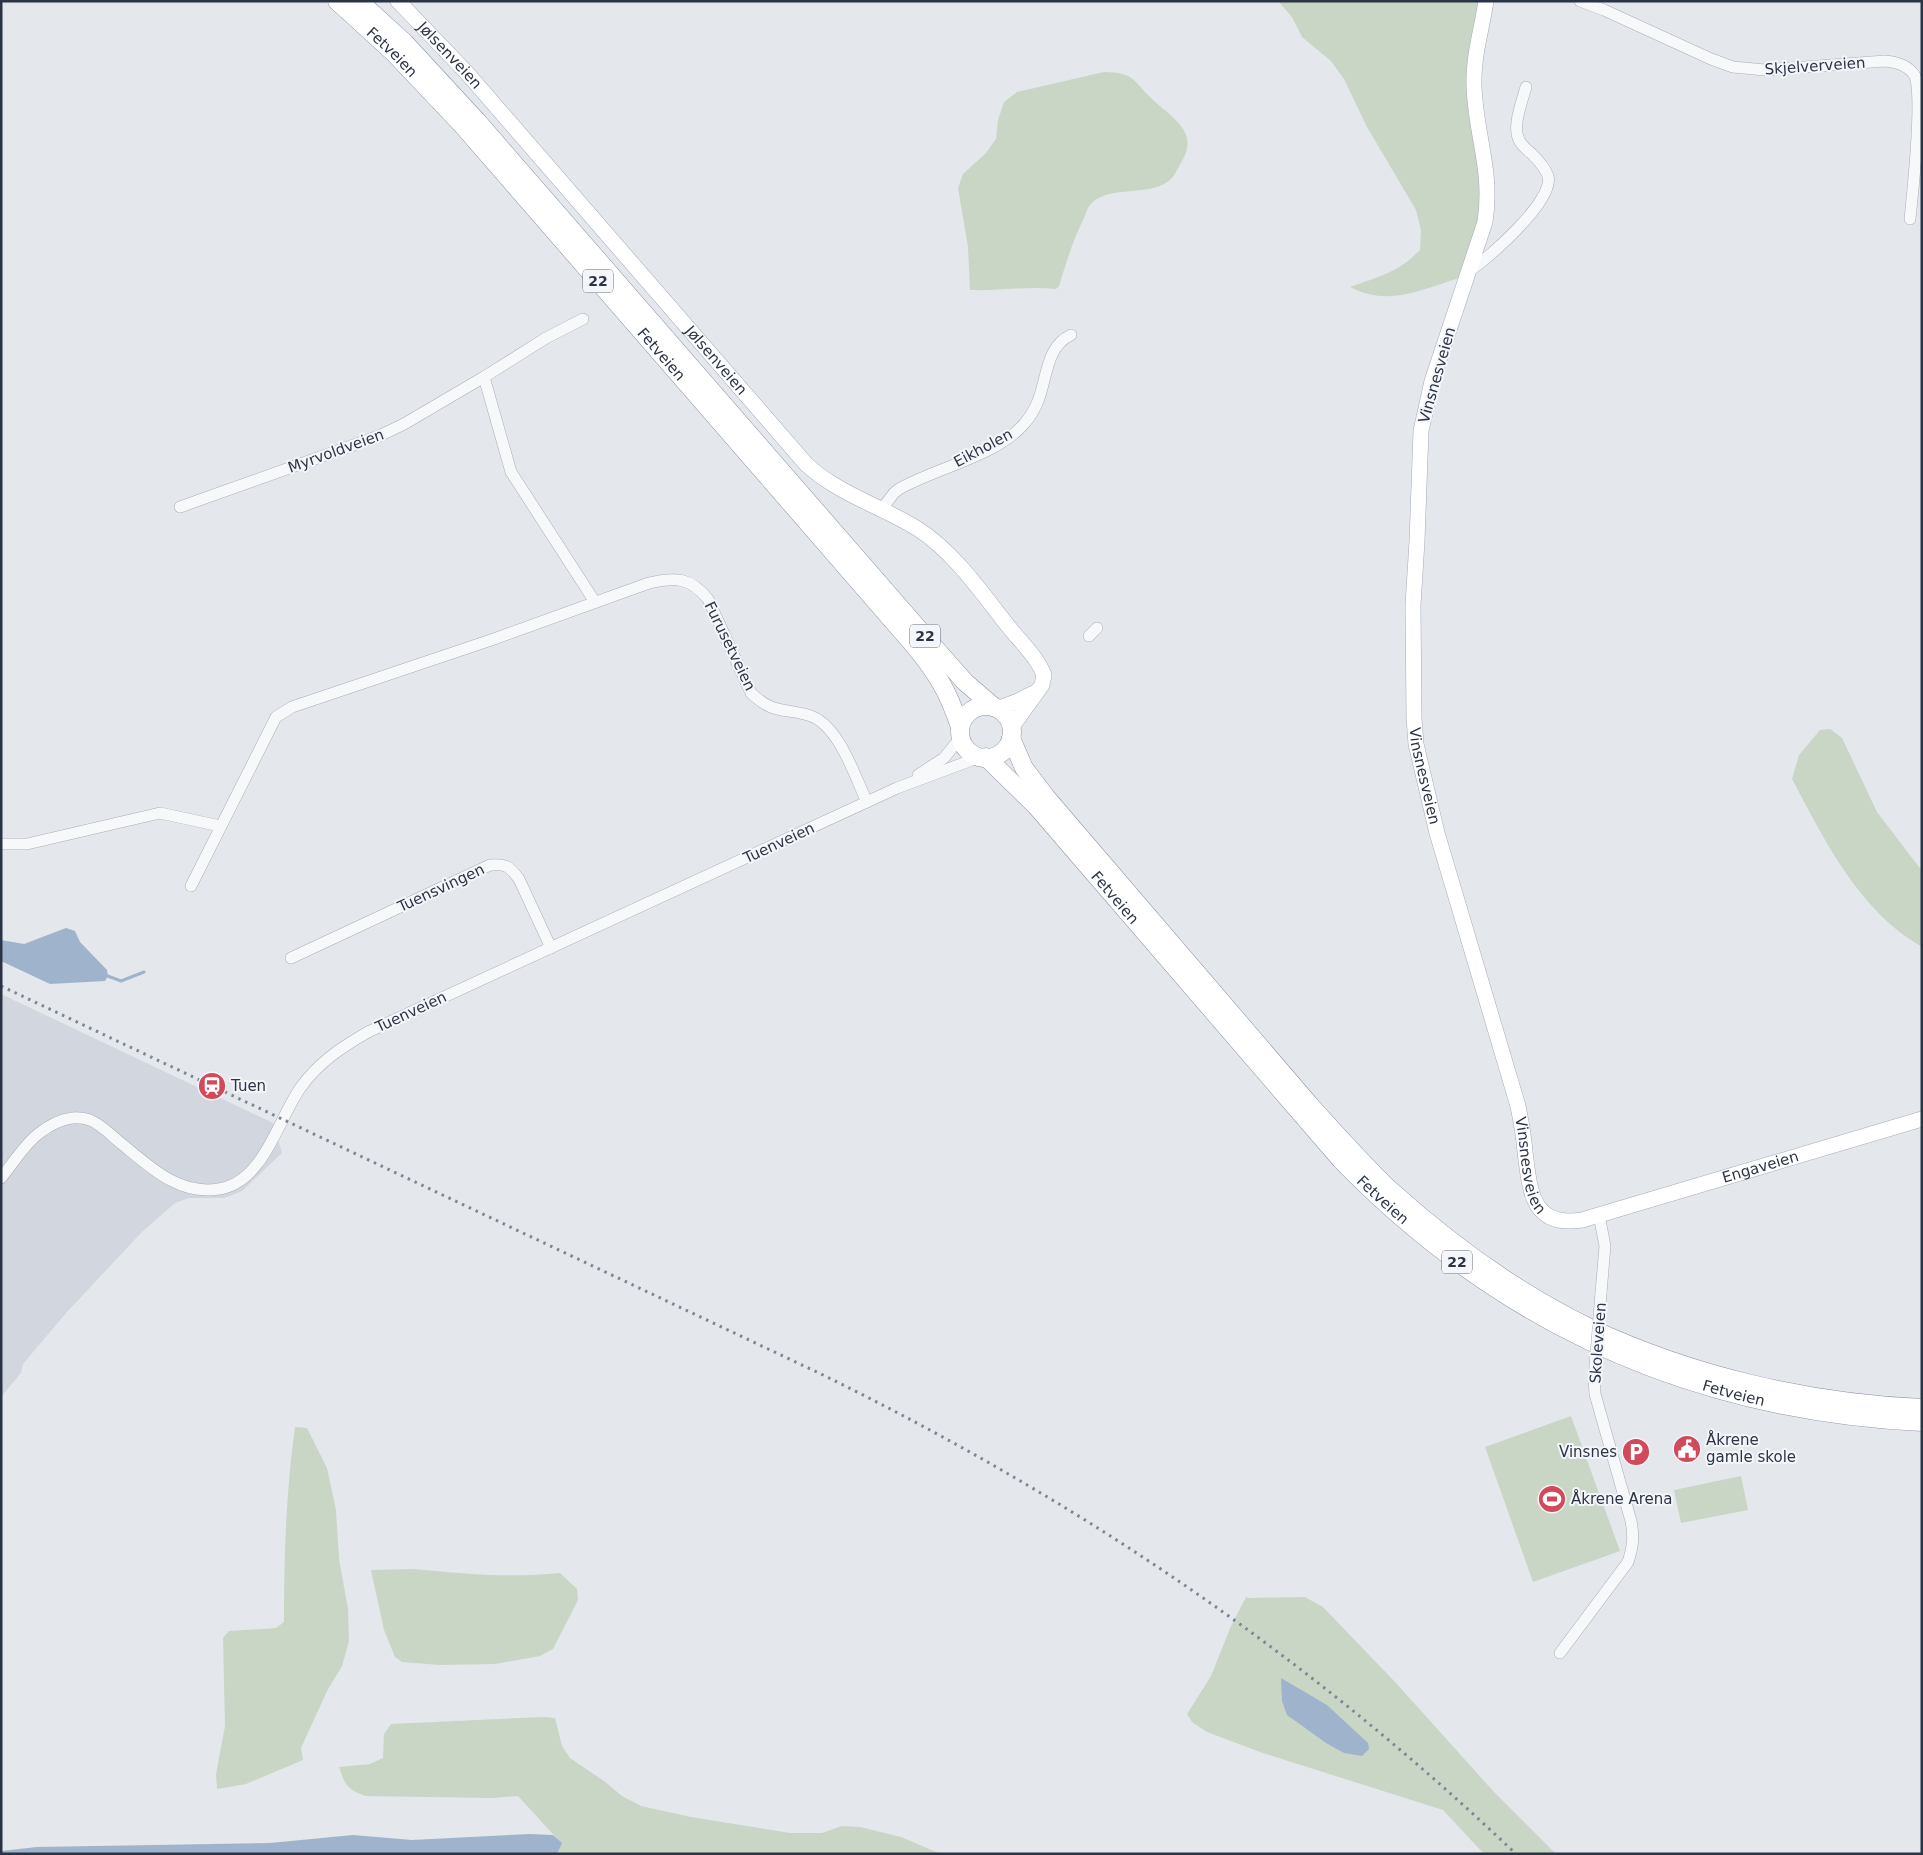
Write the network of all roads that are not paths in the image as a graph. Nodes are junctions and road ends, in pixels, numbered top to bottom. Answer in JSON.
{"nodes":[{"id":1,"x":337,"y":1,"type":"edge"},
{"id":2,"x":359,"y":1,"type":"edge"},
{"id":3,"x":398,"y":1,"type":"edge"},
{"id":4,"x":1486,"y":1,"type":"edge"},
{"id":5,"x":1580,"y":1,"type":"edge"},
{"id":6,"x":1526,"y":87,"type":"dead end"},
{"id":7,"x":1910,"y":219,"type":"dead end"},
{"id":8,"x":1469,"y":271,"type":"junction"},
{"id":9,"x":583,"y":319,"type":"dead end"},
{"id":10,"x":1071,"y":335,"type":"dead end"},
{"id":11,"x":484,"y":377,"type":"junction"},
{"id":12,"x":180,"y":507,"type":"dead end"},
{"id":13,"x":881,"y":510,"type":"junction"},
{"id":14,"x":595,"y":602,"type":"junction"},
{"id":15,"x":1038,"y":691,"type":"junction"},
{"id":16,"x":996,"y":708,"type":"junction"},
{"id":17,"x":960,"y":732,"type":"junction"},
{"id":18,"x":1011,"y":733,"type":"junction"},
{"id":19,"x":983,"y":757,"type":"junction"},
{"id":20,"x":897,"y":788,"type":"junction"},
{"id":21,"x":867,"y":802,"type":"junction"},
{"id":22,"x":220,"y":826,"type":"junction"},
{"id":23,"x":1,"y":844,"type":"edge"},
{"id":24,"x":190,"y":886,"type":"dead end"},
{"id":25,"x":551,"y":948,"type":"junction"},
{"id":26,"x":291,"y":958,"type":"dead end"},
{"id":27,"x":1922,"y":1119,"type":"edge"},
{"id":28,"x":1,"y":1178,"type":"edge"},
{"id":29,"x":1599,"y":1215,"type":"junction"},
{"id":30,"x":1922,"y":1408,"type":"edge"},
{"id":31,"x":1922,"y":1422,"type":"edge"},
{"id":32,"x":1560,"y":1653,"type":"dead end"}],
"edges":[{"from":1,"to":17,"type":"highway","name":"Fetveien","number":"22"},
{"from":2,"to":16,"type":"highway","name":"Fetveien","number":"22"},
{"from":3,"to":13,"type":"main road","name":"Jølsenveien"},
{"from":4,"to":8,"type":"main road","name":"Vinsnesveien"},
{"from":5,"to":7,"type":"street","name":"Skjelverveien"},
{"from":6,"to":8,"type":"street"},
{"from":8,"to":29,"type":"main road","name":"Vinsnesveien"},
{"from":9,"to":11,"type":"street","name":"Myrvoldveien"},
{"from":10,"to":13,"type":"street","name":"Eikholen"},
{"from":11,"to":12,"type":"street","name":"Myrvoldveien"},
{"from":11,"to":14,"type":"street"},
{"from":13,"to":15,"type":"main road","name":"Jølsenveien"},
{"from":14,"to":21,"type":"street","name":"Furusetveien"},
{"from":14,"to":22,"type":"street","name":"Furusetveien"},
{"from":15,"to":16,"type":"main road"},
{"from":15,"to":18,"type":"main road","name":"Jølsenveien"},
{"from":16,"to":17,"type":"highway"},
{"from":16,"to":18,"type":"highway","number":"22"},
{"from":17,"to":19,"type":"highway","number":"22"},
{"from":17,"to":20,"type":"street","name":"Tuenveien"},
{"from":18,"to":19,"type":"highway"},
{"from":18,"to":30,"type":"highway","name":"Fetveien","number":"22"},
{"from":19,"to":20,"type":"street","name":"Tuenveien"},
{"from":19,"to":31,"type":"highway","name":"Fetveien","number":"22"},
{"from":20,"to":21,"type":"street","name":"Tuenveien"},
{"from":21,"to":25,"type":"street","name":"Tuenveien"},
{"from":22,"to":23,"type":"street"},
{"from":22,"to":24,"type":"street","name":"Furusetveien"},
{"from":25,"to":26,"type":"street","name":"Tuensvingen"},
{"from":25,"to":28,"type":"street","name":"Tuenveien"},
{"from":27,"to":29,"type":"main road","name":"Engaveien"},
{"from":29,"to":32,"type":"street","name":"Skoleveien","bridge":true}]}
